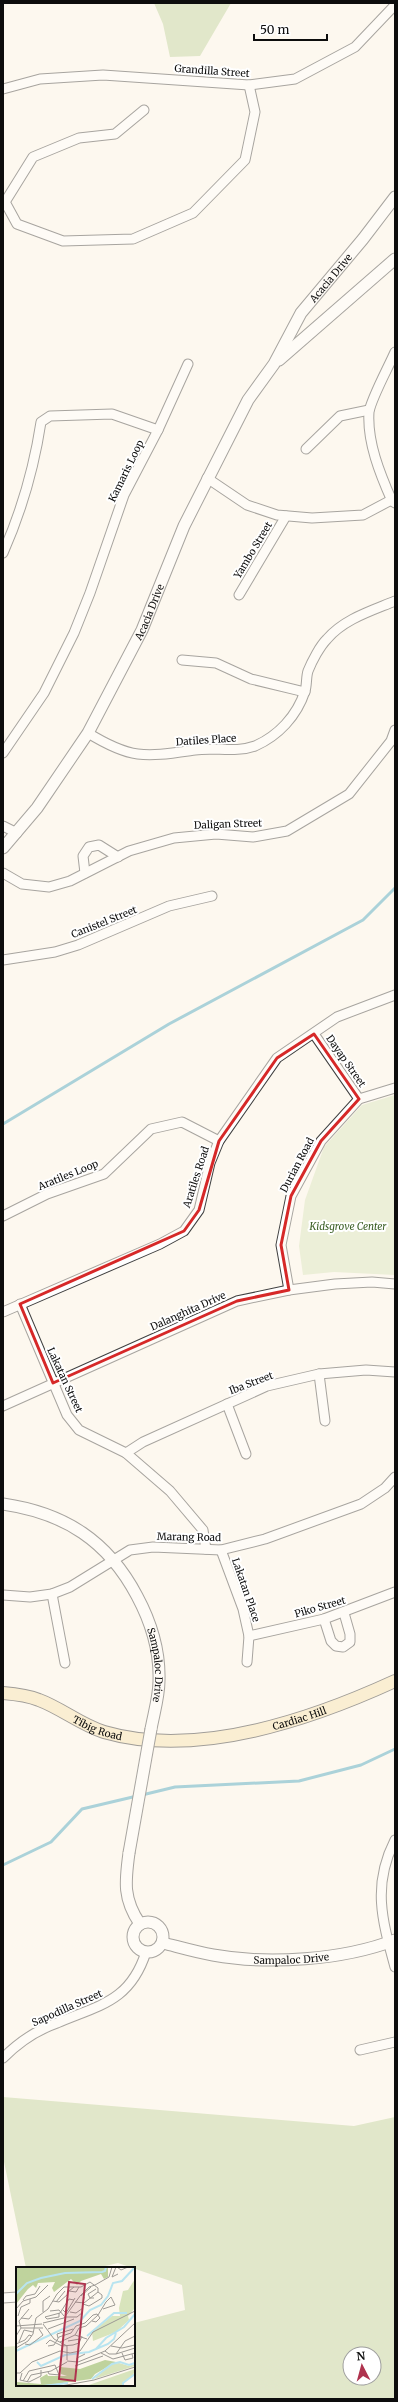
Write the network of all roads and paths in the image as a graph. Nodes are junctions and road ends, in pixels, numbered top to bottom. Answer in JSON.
{"nodes":[{"id":1,"x":395,"y":5,"type":"edge"},
{"id":2,"x":249,"y":86,"type":"junction"},
{"id":3,"x":3,"y":89,"type":"edge"},
{"id":4,"x":144,"y":110,"type":"dead end"},
{"id":5,"x":395,"y":197,"type":"edge"},
{"id":6,"x":395,"y":259,"type":"edge"},
{"id":7,"x":395,"y":352,"type":"edge"},
{"id":8,"x":188,"y":364,"type":"dead end"},
{"id":9,"x":274,"y":364,"type":"junction"},
{"id":10,"x":369,"y":410,"type":"junction"},
{"id":11,"x":158,"y":430,"type":"junction"},
{"id":12,"x":306,"y":449,"type":"dead end"},
{"id":13,"x":207,"y":478,"type":"junction"},
{"id":14,"x":394,"y":501,"type":"edge"},
{"id":15,"x":286,"y":516,"type":"junction"},
{"id":16,"x":3,"y":553,"type":"edge"},
{"id":17,"x":239,"y":595,"type":"dead end"},
{"id":18,"x":395,"y":601,"type":"edge"},
{"id":19,"x":182,"y":660,"type":"dead end"},
{"id":20,"x":305,"y":692,"type":"junction"},
{"id":21,"x":395,"y":730,"type":"edge"},
{"id":22,"x":88,"y":733,"type":"junction"},
{"id":23,"x":3,"y":753,"type":"edge"},
{"id":24,"x":3,"y":826,"type":"edge"},
{"id":25,"x":18,"y":833,"type":"junction"},
{"id":26,"x":3,"y":848,"type":"edge"},
{"id":27,"x":118,"y":856,"type":"junction"},
{"id":28,"x":3,"y":873,"type":"edge"},
{"id":29,"x":85,"y":873,"type":"junction"},
{"id":30,"x":212,"y":896,"type":"dead end"},
{"id":31,"x":3,"y":960,"type":"edge"},
{"id":32,"x":395,"y":995,"type":"edge"},
{"id":33,"x":314,"y":1034,"type":"junction"},
{"id":34,"x":395,"y":1088,"type":"edge"},
{"id":35,"x":360,"y":1100,"type":"junction"},
{"id":36,"x":219,"y":1141,"type":"junction"},
{"id":37,"x":3,"y":1216,"type":"edge"},
{"id":38,"x":395,"y":1284,"type":"edge"},
{"id":39,"x":289,"y":1290,"type":"junction"},
{"id":40,"x":20,"y":1304,"type":"junction"},
{"id":41,"x":3,"y":1312,"type":"edge"},
{"id":42,"x":395,"y":1372,"type":"edge"},
{"id":43,"x":319,"y":1374,"type":"junction"},
{"id":44,"x":53,"y":1383,"type":"junction"},
{"id":45,"x":227,"y":1404,"type":"junction"},
{"id":46,"x":3,"y":1406,"type":"edge"},
{"id":47,"x":325,"y":1421,"type":"dead end"},
{"id":48,"x":126,"y":1454,"type":"junction"},
{"id":49,"x":246,"y":1454,"type":"dead end"},
{"id":50,"x":395,"y":1477,"type":"edge"},
{"id":51,"x":3,"y":1504,"type":"edge"},
{"id":52,"x":206,"y":1549,"type":"junction"},
{"id":53,"x":221,"y":1550,"type":"junction"},
{"id":54,"x":114,"y":1559,"type":"junction"},
{"id":55,"x":395,"y":1592,"type":"edge"},
{"id":56,"x":52,"y":1594,"type":"junction"},
{"id":57,"x":3,"y":1595,"type":"edge"},
{"id":58,"x":344,"y":1612,"type":"junction"},
{"id":59,"x":324,"y":1619,"type":"junction"},
{"id":60,"x":249,"y":1636,"type":"junction"},
{"id":61,"x":66,"y":1662,"type":"dead end"},
{"id":62,"x":247,"y":1662,"type":"dead end"},
{"id":63,"x":395,"y":1681,"type":"edge"},
{"id":64,"x":3,"y":1693,"type":"edge"},
{"id":65,"x":198,"y":1739,"type":"joint"},
{"id":66,"x":395,"y":1840,"type":"edge"},
{"id":67,"x":140,"y":1924,"type":"junction"},
{"id":68,"x":392,"y":1941,"type":"edge"},
{"id":69,"x":163,"y":1943,"type":"junction"},
{"id":70,"x":146,"y":1952,"type":"junction"},
{"id":71,"x":395,"y":1967,"type":"edge"},
{"id":72,"x":395,"y":2042,"type":"edge"},
{"id":73,"x":360,"y":2050,"type":"dead end"},
{"id":74,"x":3,"y":2058,"type":"edge"},
{"id":75,"x":16,"y":2297,"type":"edge"},
{"id":76,"x":3,"y":2298,"type":"edge"}],
"edges":[{"from":1,"to":2,"type":"street","name":"Grandilla Street"},
{"from":2,"to":3,"type":"street","name":"Grandilla Street"},
{"from":2,"to":4,"type":"street"},
{"from":5,"to":9,"type":"street","name":"Acacia Drive"},
{"from":6,"to":9,"type":"street","name":"Acacia Drive"},
{"from":7,"to":10,"type":"street"},
{"from":8,"to":11,"type":"street"},
{"from":9,"to":13,"type":"street","name":"Acacia Drive"},
{"from":10,"to":12,"type":"street"},
{"from":10,"to":14,"type":"street"},
{"from":11,"to":16,"type":"street","name":"Kamaris Loop"},
{"from":11,"to":23,"type":"street","name":"Kamaris Loop"},
{"from":13,"to":15,"type":"street"},
{"from":13,"to":22,"type":"street","name":"Acacia Drive"},
{"from":14,"to":15,"type":"street"},
{"from":15,"to":17,"type":"street","name":"Yambo Street"},
{"from":18,"to":20,"type":"street","name":"Datiles Place"},
{"from":19,"to":20,"type":"street"},
{"from":20,"to":22,"type":"street","name":"Datiles Place"},
{"from":21,"to":27,"type":"street","name":"Daligan Street"},
{"from":22,"to":25,"type":"street","name":"Acacia Drive"},
{"from":24,"to":25,"type":"street"},
{"from":25,"to":26,"type":"street","name":"Acacia Drive"},
{"from":27,"to":29,"type":"street","name":"Daligan Street"},
{"from":27,"to":29,"type":"street"},
{"from":28,"to":29,"type":"street","name":"Daligan Street"},
{"from":30,"to":31,"type":"street","name":"Canistel Street"},
{"from":32,"to":33,"type":"street","name":"Aratiles Road"},
{"from":33,"to":35,"type":"street","name":"Dayap Street"},
{"from":33,"to":36,"type":"street","name":"Aratiles Road"},
{"from":34,"to":35,"type":"street","name":"Durian Road"},
{"from":35,"to":39,"type":"street","name":"Durian Road"},
{"from":36,"to":37,"type":"street","name":"Aratiles Loop"},
{"from":36,"to":40,"type":"street","name":"Aratiles Road"},
{"from":38,"to":39,"type":"street","name":"Dalanghita Drive"},
{"from":39,"to":44,"type":"street","name":"Dalanghita Drive"},
{"from":40,"to":41,"type":"street","name":"Aratiles Road"},
{"from":40,"to":44,"type":"street","name":"Lakatan Street"},
{"from":42,"to":43,"type":"street","name":"Iba Street"},
{"from":43,"to":45,"type":"street","name":"Iba Street"},
{"from":43,"to":47,"type":"street"},
{"from":44,"to":46,"type":"street","name":"Dalanghita Drive"},
{"from":44,"to":48,"type":"street","name":"Lakatan Street"},
{"from":45,"to":48,"type":"street","name":"Iba Street"},
{"from":45,"to":49,"type":"street"},
{"from":48,"to":52,"type":"street","name":"Lakatan Street"},
{"from":50,"to":53,"type":"street","name":"Marang Road"},
{"from":51,"to":54,"type":"street","name":"Sampaloc Drive"},
{"from":52,"to":53,"type":"street","name":"Marang Road"},
{"from":52,"to":54,"type":"street","name":"Marang Road"},
{"from":53,"to":60,"type":"street","name":"Lakatan Place"},
{"from":54,"to":56,"type":"street","name":"Marang Road"},
{"from":54,"to":67,"type":"street","name":"Sampaloc Drive","bridge":true},
{"from":55,"to":58,"type":"street","name":"Piko Street"},
{"from":56,"to":57,"type":"street","name":"Marang Road"},
{"from":56,"to":61,"type":"street"},
{"from":58,"to":59,"type":"street","name":"Piko Street"},
{"from":58,"to":59,"type":"street"},
{"from":59,"to":60,"type":"street","name":"Piko Street"},
{"from":60,"to":62,"type":"street","name":"Lakatan Place"},
{"from":63,"to":65,"type":"main road","name":"Cardiac Hill"},
{"from":64,"to":65,"type":"main road","name":"Tibig Road"},
{"from":66,"to":68,"type":"street"},
{"from":67,"to":69,"type":"street"},
{"from":67,"to":70,"type":"street"},
{"from":68,"to":69,"type":"street","name":"Sampaloc Drive"},
{"from":68,"to":71,"type":"street"},
{"from":69,"to":70,"type":"street"},
{"from":70,"to":74,"type":"street","name":"Sapodilla Street"},
{"from":72,"to":73,"type":"street"},
{"from":75,"to":76,"type":"street"}]}
